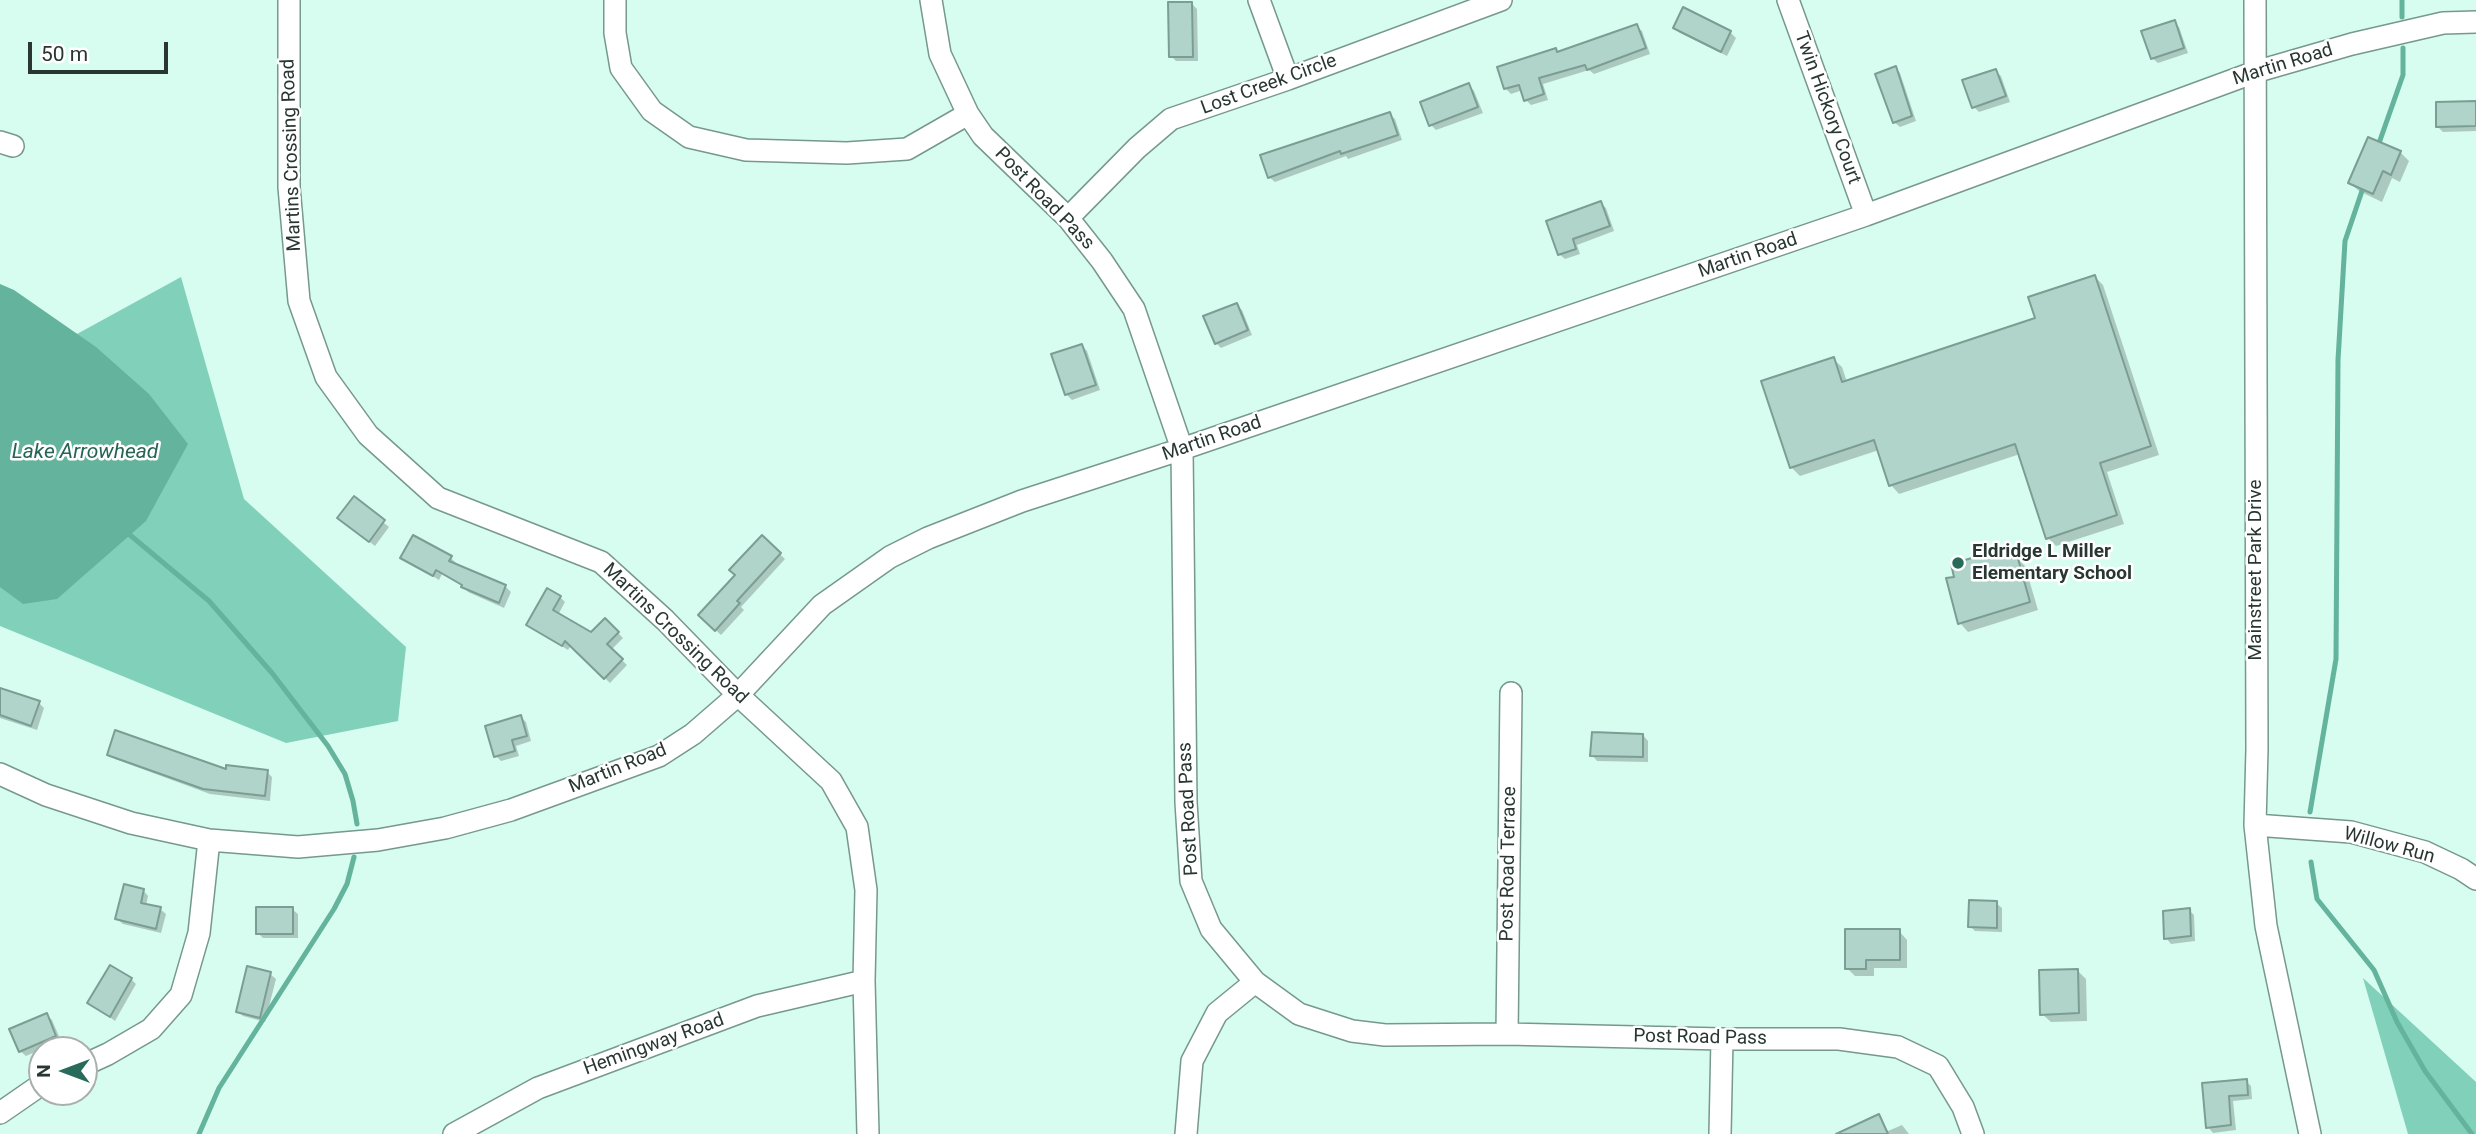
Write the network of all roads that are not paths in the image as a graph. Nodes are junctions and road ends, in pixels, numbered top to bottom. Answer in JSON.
{"nodes":[{"id":1,"x":289,"y":0,"type":"edge"},
{"id":2,"x":615,"y":0,"type":"edge"},
{"id":3,"x":931,"y":0,"type":"edge"},
{"id":4,"x":1259,"y":0,"type":"edge"},
{"id":5,"x":1501,"y":0,"type":"edge"},
{"id":6,"x":1788,"y":0,"type":"edge"},
{"id":7,"x":2255,"y":0,"type":"edge"},
{"id":8,"x":2476,"y":22,"type":"edge"},
{"id":9,"x":2255,"y":72,"type":"junction"},
{"id":10,"x":1288,"y":79,"type":"junction"},
{"id":11,"x":968,"y":114,"type":"junction"},
{"id":12,"x":1866,"y":215,"type":"junction"},
{"id":13,"x":1068,"y":218,"type":"junction"},
{"id":14,"x":1182,"y":449,"type":"junction"},
{"id":15,"x":1511,"y":694,"type":"dead end"},
{"id":16,"x":738,"y":695,"type":"junction"},
{"id":17,"x":0,"y":774,"type":"edge"},
{"id":18,"x":2255,"y":825,"type":"junction"},
{"id":19,"x":209,"y":840,"type":"junction"},
{"id":20,"x":2476,"y":879,"type":"edge"},
{"id":21,"x":864,"y":981,"type":"junction"},
{"id":22,"x":1255,"y":982,"type":"junction"},
{"id":23,"x":1507,"y":1034,"type":"junction"},
{"id":24,"x":1722,"y":1039,"type":"junction"},
{"id":25,"x":98,"y":1059,"type":"edge"},
{"id":26,"x":28,"y":1094,"type":"edge"},
{"id":27,"x":0,"y":1113,"type":"edge"},
{"id":28,"x":454,"y":1134,"type":"edge"},
{"id":29,"x":868,"y":1134,"type":"edge"},
{"id":30,"x":1186,"y":1134,"type":"edge"},
{"id":31,"x":1720,"y":1134,"type":"edge"},
{"id":32,"x":1973,"y":1134,"type":"edge"},
{"id":33,"x":2309,"y":1134,"type":"edge"}],
"edges":[{"from":1,"to":16,"type":"street","name":"Martins Crossing Road"},
{"from":2,"to":11,"type":"street"},
{"from":3,"to":11,"type":"street","name":"Post Road Pass"},
{"from":4,"to":10,"type":"street"},
{"from":5,"to":10,"type":"street","name":"Lost Creek Circle"},
{"from":6,"to":12,"type":"street","name":"Twin Hickory Court"},
{"from":7,"to":9,"type":"street","name":"Mainstreet Park Drive"},
{"from":8,"to":9,"type":"street","name":"Martin Road"},
{"from":9,"to":12,"type":"street","name":"Martin Road"},
{"from":9,"to":18,"type":"street","name":"Mainstreet Park Drive"},
{"from":10,"to":13,"type":"street","name":"Lost Creek Circle"},
{"from":11,"to":13,"type":"street","name":"Post Road Pass"},
{"from":12,"to":14,"type":"street","name":"Martin Road"},
{"from":13,"to":14,"type":"street","name":"Post Road Pass"},
{"from":14,"to":16,"type":"street","name":"Martin Road"},
{"from":14,"to":22,"type":"street","name":"Post Road Pass"},
{"from":15,"to":23,"type":"street","name":"Post Road Terrace"},
{"from":16,"to":19,"type":"street","name":"Martin Road"},
{"from":16,"to":21,"type":"street","name":"Martins Crossing Road"},
{"from":17,"to":19,"type":"street","name":"Martin Road"},
{"from":18,"to":20,"type":"street","name":"Willow Run"},
{"from":18,"to":33,"type":"street","name":"Mainstreet Park Drive"},
{"from":19,"to":25,"type":"street"},
{"from":21,"to":28,"type":"street","name":"Hemingway Road"},
{"from":21,"to":29,"type":"street","name":"Martins Crossing Road"},
{"from":22,"to":23,"type":"street","name":"Post Road Pass"},
{"from":22,"to":30,"type":"street"},
{"from":23,"to":24,"type":"street","name":"Post Road Pass"},
{"from":24,"to":31,"type":"street"},
{"from":24,"to":32,"type":"street","name":"Post Road Pass"},
{"from":26,"to":27,"type":"street"}]}
